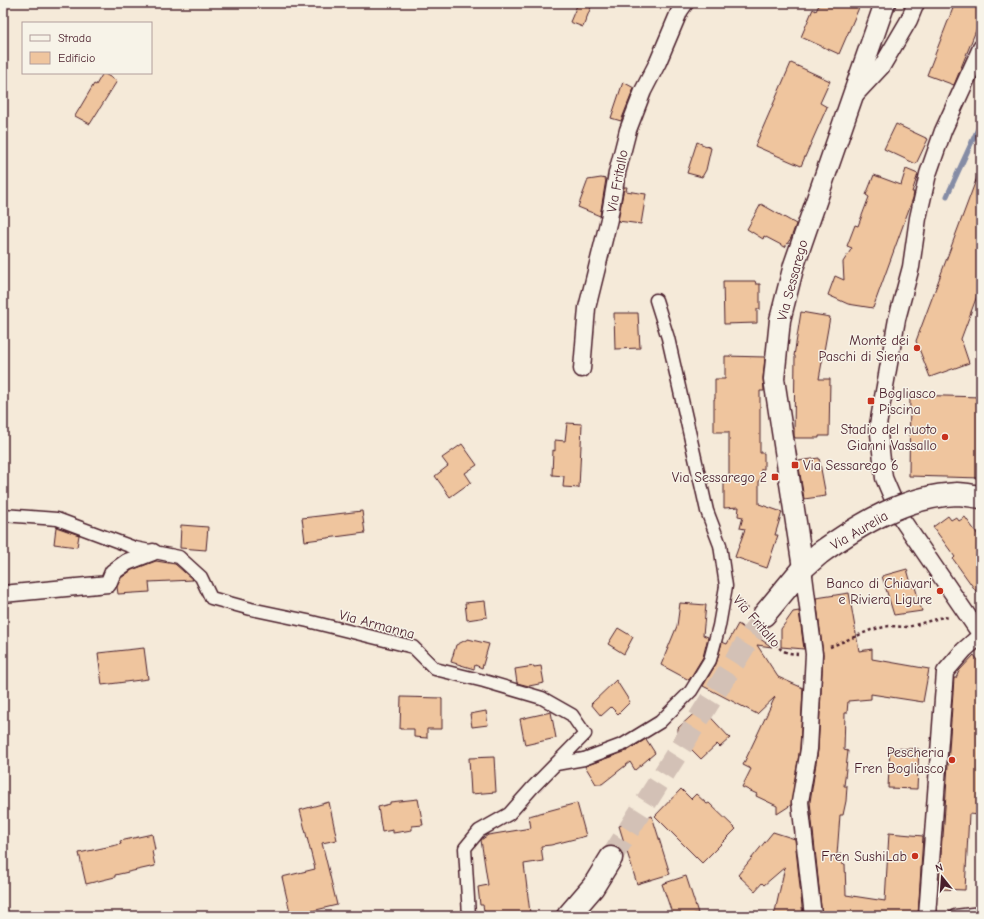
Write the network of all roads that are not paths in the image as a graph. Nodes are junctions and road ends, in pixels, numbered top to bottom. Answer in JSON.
{"nodes":[{"id":1,"x":685,"y":3,"type":"edge"},
{"id":2,"x":885,"y":3,"type":"edge"},
{"id":3,"x":916,"y":3,"type":"edge"},
{"id":4,"x":981,"y":48,"type":"edge"},
{"id":5,"x":851,"y":100,"type":"junction"},
{"id":6,"x":656,"y":300,"type":"dead end"},
{"id":7,"x":582,"y":369,"type":"dead end"},
{"id":8,"x":981,"y":497,"type":"edge"},
{"id":9,"x":3,"y":515,"type":"edge"},
{"id":10,"x":153,"y":552,"type":"junction"},
{"id":11,"x":803,"y":568,"type":"junction"},
{"id":12,"x":3,"y":594,"type":"edge"},
{"id":13,"x":761,"y":619,"type":"tunnel mouth"},
{"id":14,"x":981,"y":635,"type":"edge"},
{"id":15,"x":556,"y":764,"type":"junction"},
{"id":16,"x":611,"y":858,"type":"tunnel mouth"},
{"id":17,"x":981,"y":913,"type":"edge"},
{"id":18,"x":469,"y":916,"type":"edge"},
{"id":19,"x":568,"y":916,"type":"edge"},
{"id":20,"x":814,"y":916,"type":"edge"},
{"id":21,"x":927,"y":916,"type":"edge"},
{"id":22,"x":956,"y":916,"type":"edge"}],
"edges":[{"from":1,"to":7,"type":"street","name":"Via Fritallo"},
{"from":2,"to":5,"type":"street","name":"Via Sessarego"},
{"from":3,"to":5,"type":"street"},
{"from":4,"to":14,"type":"street"},
{"from":5,"to":11,"type":"street","name":"Via Sessarego"},
{"from":6,"to":15,"type":"street","name":"Via Fritallo"},
{"from":8,"to":11,"type":"main road","name":"Via Aurelia","bridge":true},
{"from":9,"to":10,"type":"street","name":"Via Armanna"},
{"from":10,"to":12,"type":"street"},
{"from":10,"to":15,"type":"street","name":"Via Armanna"},
{"from":11,"to":13,"type":"main road","name":"Via Aurelia"},
{"from":11,"to":20,"type":"street"},
{"from":14,"to":21,"type":"street"},
{"from":15,"to":18,"type":"street","name":"Via Armanna"},
{"from":16,"to":19,"type":"main road"},
{"from":17,"to":22,"type":"street"}]}
